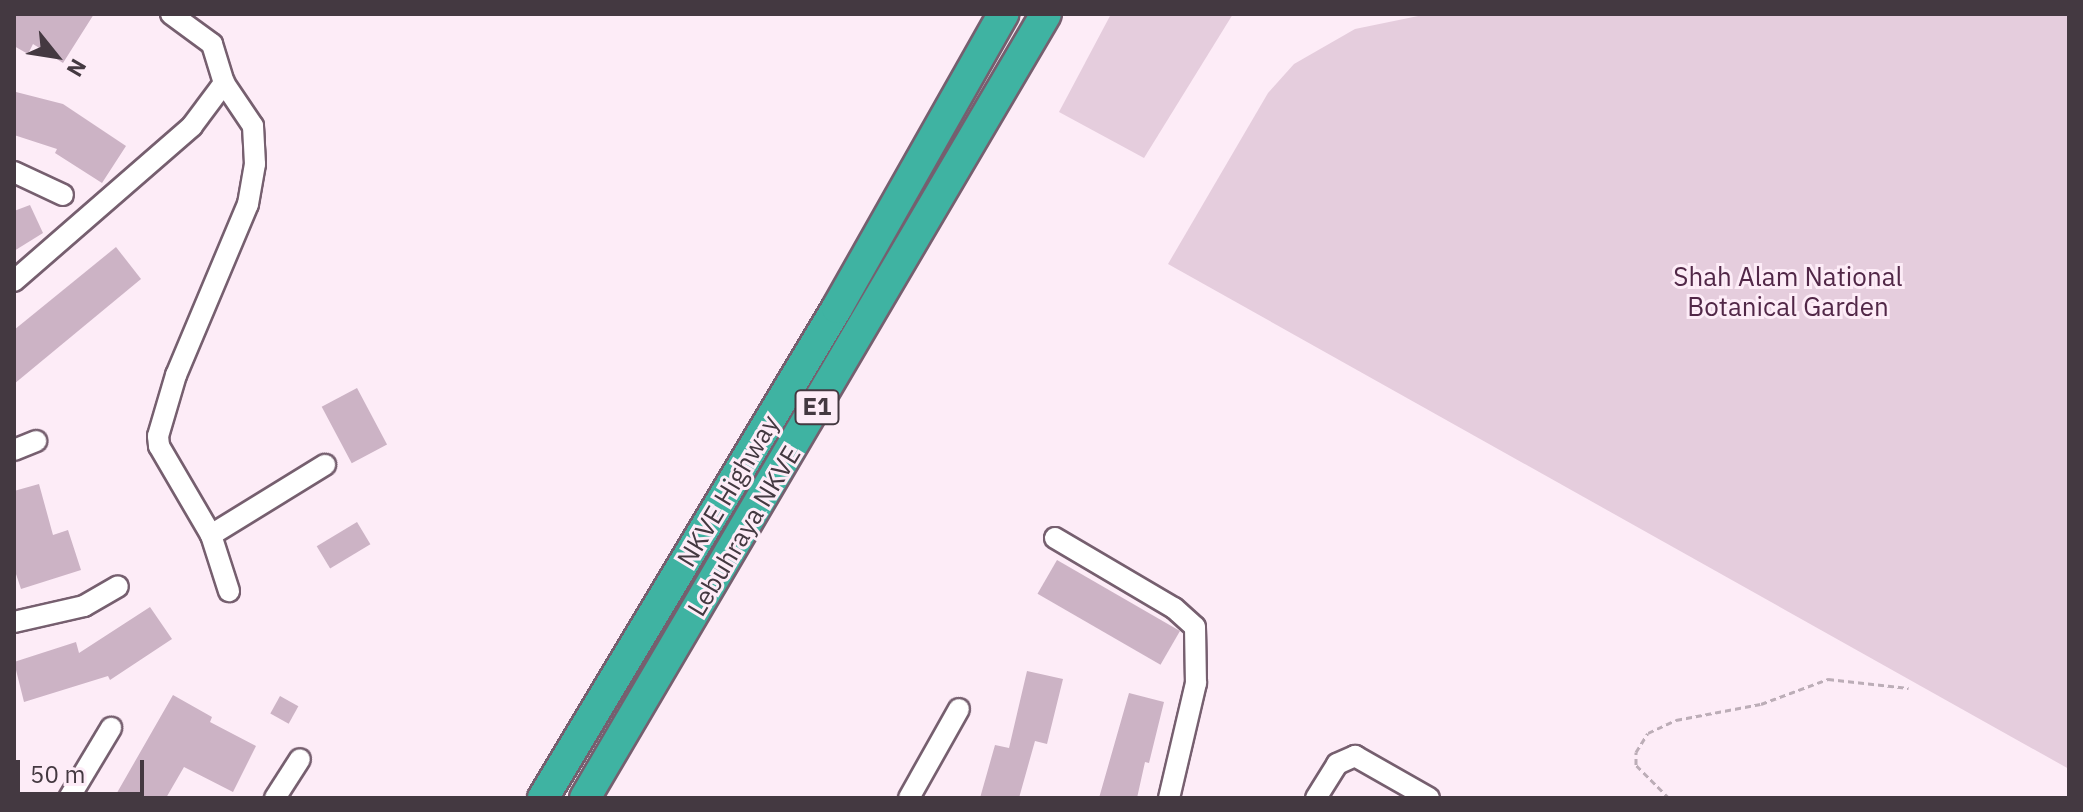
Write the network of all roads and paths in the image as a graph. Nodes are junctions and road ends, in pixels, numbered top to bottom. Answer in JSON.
{"nodes":[{"id":1,"x":171,"y":14,"type":"edge"},
{"id":2,"x":1003,"y":14,"type":"edge"},
{"id":3,"x":1046,"y":14,"type":"edge"},
{"id":4,"x":224,"y":83,"type":"junction"},
{"id":5,"x":14,"y":172,"type":"edge"},
{"id":6,"x":63,"y":195,"type":"dead end"},
{"id":7,"x":14,"y":281,"type":"edge"},
{"id":8,"x":36,"y":441,"type":"dead end"},
{"id":9,"x":14,"y":450,"type":"edge"},
{"id":10,"x":325,"y":465,"type":"dead end"},
{"id":11,"x":211,"y":535,"type":"junction"},
{"id":12,"x":1055,"y":538,"type":"dead end"},
{"id":13,"x":118,"y":586,"type":"dead end"},
{"id":14,"x":229,"y":591,"type":"dead end"},
{"id":15,"x":14,"y":622,"type":"edge"},
{"id":16,"x":1908,"y":688,"type":"dead end"},
{"id":17,"x":959,"y":709,"type":"dead end"},
{"id":18,"x":111,"y":728,"type":"dead end"},
{"id":19,"x":300,"y":759,"type":"dead end"},
{"id":20,"x":69,"y":798,"type":"edge"},
{"id":21,"x":275,"y":798,"type":"edge"},
{"id":22,"x":543,"y":798,"type":"edge"},
{"id":23,"x":585,"y":798,"type":"edge"},
{"id":24,"x":909,"y":798,"type":"edge"},
{"id":25,"x":1169,"y":798,"type":"edge"},
{"id":26,"x":1316,"y":798,"type":"edge"},
{"id":27,"x":1429,"y":798,"type":"edge"},
{"id":28,"x":1669,"y":798,"type":"edge"}],
"edges":[{"from":1,"to":4,"type":"street"},
{"from":2,"to":22,"type":"highway","name":"NKVE Highway","number":"E1"},
{"from":3,"to":23,"type":"highway","name":"Lebuhraya NKVE","number":"E1"},
{"from":4,"to":7,"type":"street"},
{"from":4,"to":11,"type":"street"},
{"from":5,"to":6,"type":"street"},
{"from":8,"to":9,"type":"street"},
{"from":10,"to":11,"type":"street"},
{"from":11,"to":14,"type":"street"},
{"from":12,"to":25,"type":"street"},
{"from":13,"to":15,"type":"street"},
{"from":16,"to":28,"type":"path"},
{"from":17,"to":24,"type":"street"},
{"from":18,"to":20,"type":"street"},
{"from":19,"to":21,"type":"street"},
{"from":26,"to":27,"type":"street"}]}
